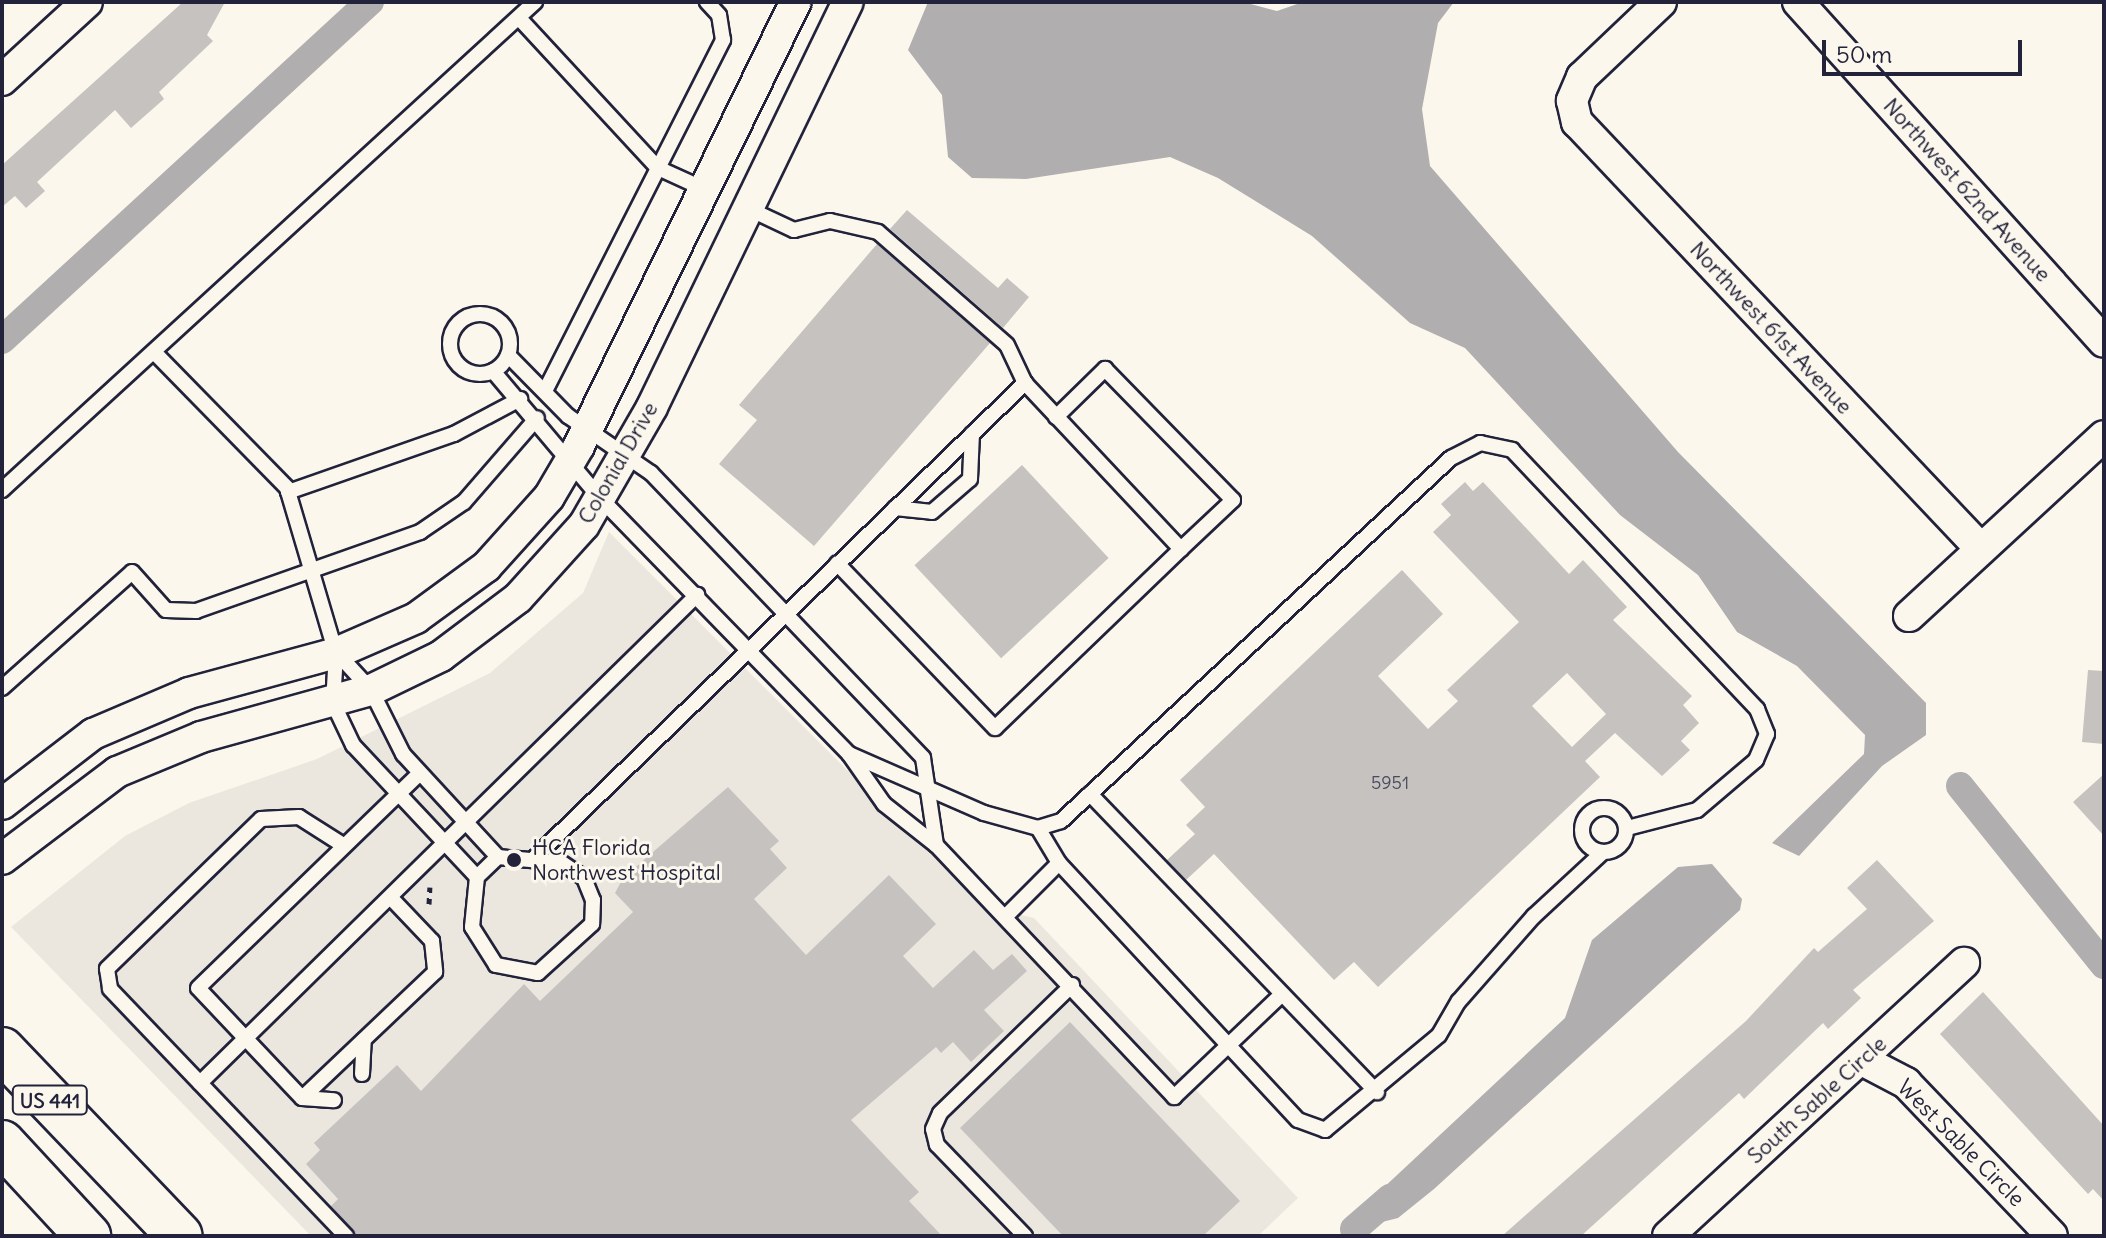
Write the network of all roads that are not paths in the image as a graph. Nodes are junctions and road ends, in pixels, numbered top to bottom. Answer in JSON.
{"nodes":[{"id":1,"x":87,"y":2,"type":"edge"},
{"id":2,"x":535,"y":2,"type":"edge"},
{"id":3,"x":707,"y":2,"type":"edge"},
{"id":4,"x":796,"y":2,"type":"edge"},
{"id":5,"x":812,"y":2,"type":"edge"},
{"id":6,"x":1661,"y":2,"type":"edge"},
{"id":7,"x":1798,"y":2,"type":"edge"},
{"id":8,"x":844,"y":10,"type":"edge"},
{"id":9,"x":519,"y":18,"type":"junction"},
{"id":10,"x":2,"y":80,"type":"edge"},
{"id":11,"x":658,"y":168,"type":"junction"},
{"id":12,"x":704,"y":189,"type":"junction"},
{"id":13,"x":747,"y":208,"type":"junction"},
{"id":14,"x":2104,"y":342,"type":"edge"},
{"id":15,"x":154,"y":352,"type":"junction"},
{"id":16,"x":508,"y":355,"type":"junction"},
{"id":17,"x":493,"y":371,"type":"junction"},
{"id":18,"x":1025,"y":383,"type":"junction"},
{"id":19,"x":545,"y":391,"type":"junction"},
{"id":20,"x":520,"y":399,"type":"junction"},
{"id":21,"x":1056,"y":417,"type":"junction"},
{"id":22,"x":537,"y":418,"type":"junction"},
{"id":23,"x":587,"y":431,"type":"junction"},
{"id":24,"x":972,"y":434,"type":"junction"},
{"id":25,"x":2104,"y":436,"type":"edge"},
{"id":26,"x":625,"y":454,"type":"junction"},
{"id":27,"x":570,"y":462,"type":"junction"},
{"id":28,"x":2,"y":490,"type":"edge"},
{"id":29,"x":288,"y":492,"type":"junction"},
{"id":30,"x":600,"y":498,"type":"junction"},
{"id":31,"x":895,"y":508,"type":"junction"},
{"id":32,"x":1181,"y":549,"type":"junction"},
{"id":33,"x":1981,"y":549,"type":"junction"},
{"id":34,"x":837,"y":563,"type":"junction"},
{"id":35,"x":313,"y":572,"type":"junction"},
{"id":36,"x":697,"y":595,"type":"junction"},
{"id":37,"x":784,"y":615,"type":"junction"},
{"id":38,"x":1909,"y":616,"type":"dead end"},
{"id":39,"x":749,"y":649,"type":"junction"},
{"id":40,"x":336,"y":653,"type":"junction"},
{"id":41,"x":2,"y":688,"type":"edge"},
{"id":42,"x":371,"y":690,"type":"junction"},
{"id":43,"x":333,"y":703,"type":"junction"},
{"id":44,"x":849,"y":754,"type":"junction"},
{"id":45,"x":419,"y":774,"type":"junction"},
{"id":46,"x":396,"y":794,"type":"junction"},
{"id":47,"x":931,"y":794,"type":"junction"},
{"id":48,"x":1090,"y":794,"type":"junction"},
{"id":49,"x":2,"y":804,"type":"edge"},
{"id":50,"x":467,"y":825,"type":"junction"},
{"id":51,"x":1038,"y":828,"type":"junction"},
{"id":52,"x":1627,"y":828,"type":"junction"},
{"id":53,"x":343,"y":845,"type":"junction"},
{"id":54,"x":936,"y":845,"type":"junction"},
{"id":55,"x":447,"y":846,"type":"junction"},
{"id":56,"x":1603,"y":852,"type":"junction"},
{"id":57,"x":498,"y":857,"type":"junction"},
{"id":58,"x":535,"y":857,"type":"junction"},
{"id":59,"x":2,"y":859,"type":"edge"},
{"id":60,"x":1059,"y":863,"type":"junction"},
{"id":61,"x":477,"y":877,"type":"junction"},
{"id":62,"x":392,"y":899,"type":"junction"},
{"id":63,"x":1005,"y":917,"type":"junction"},
{"id":64,"x":1964,"y":963,"type":"dead end"},
{"id":65,"x":1072,"y":985,"type":"junction"},
{"id":66,"x":1282,"y":994,"type":"junction"},
{"id":67,"x":246,"y":1038,"type":"junction"},
{"id":68,"x":364,"y":1040,"type":"junction"},
{"id":69,"x":1228,"y":1046,"type":"junction"},
{"id":70,"x":2,"y":1050,"type":"edge"},
{"id":71,"x":1862,"y":1060,"type":"junction"},
{"id":72,"x":362,"y":1074,"type":"dead end"},
{"id":73,"x":200,"y":1083,"type":"junction"},
{"id":74,"x":1377,"y":1092,"type":"junction"},
{"id":75,"x":302,"y":1098,"type":"junction"},
{"id":76,"x":334,"y":1100,"type":"dead end"},
{"id":77,"x":2,"y":1143,"type":"edge"},
{"id":78,"x":88,"y":1236,"type":"edge"},
{"id":79,"x":180,"y":1236,"type":"edge"},
{"id":80,"x":346,"y":1236,"type":"edge"},
{"id":81,"x":1025,"y":1236,"type":"edge"},
{"id":82,"x":1668,"y":1236,"type":"edge"},
{"id":83,"x":2052,"y":1236,"type":"edge"}],
"edges":[{"from":1,"to":10,"type":"street"},
{"from":2,"to":9,"type":"lane"},
{"from":3,"to":11,"type":"lane"},
{"from":4,"to":12,"type":"street","name":"Colonial Drive"},
{"from":5,"to":8,"type":"street"},
{"from":6,"to":33,"type":"street","name":"Northwest 61st Avenue"},
{"from":7,"to":14,"type":"street","name":"Northwest 62nd Avenue"},
{"from":8,"to":13,"type":"street","name":"Colonial Drive"},
{"from":9,"to":11,"type":"lane"},
{"from":9,"to":15,"type":"lane"},
{"from":11,"to":12,"type":"lane"},
{"from":11,"to":19,"type":"lane"},
{"from":12,"to":13,"type":"street"},
{"from":12,"to":23,"type":"street","name":"Colonial Drive"},
{"from":13,"to":18,"type":"lane"},
{"from":13,"to":26,"type":"street","name":"Colonial Drive"},
{"from":15,"to":28,"type":"lane"},
{"from":15,"to":29,"type":"lane"},
{"from":16,"to":17,"type":"lane"},
{"from":16,"to":17,"type":"lane"},
{"from":16,"to":19,"type":"lane"},
{"from":17,"to":20,"type":"lane"},
{"from":18,"to":21,"type":"lane"},
{"from":18,"to":24,"type":"lane"},
{"from":19,"to":23,"type":"lane"},
{"from":20,"to":22,"type":"lane"},
{"from":20,"to":29,"type":"lane"},
{"from":21,"to":32,"type":"lane"},
{"from":21,"to":32,"type":"lane"},
{"from":22,"to":27,"type":"lane"},
{"from":22,"to":35,"type":"lane"},
{"from":23,"to":26,"type":"lane"},
{"from":23,"to":27,"type":"street","name":"Colonial Drive"},
{"from":24,"to":31,"type":"lane"},
{"from":24,"to":31,"type":"lane"},
{"from":25,"to":33,"type":"street"},
{"from":26,"to":30,"type":"street","name":"Colonial Drive"},
{"from":26,"to":37,"type":"lane"},
{"from":27,"to":30,"type":"lane"},
{"from":27,"to":40,"type":"street","name":"Colonial Drive"},
{"from":29,"to":35,"type":"lane"},
{"from":30,"to":36,"type":"lane"},
{"from":30,"to":42,"type":"street","name":"Colonial Drive"},
{"from":31,"to":34,"type":"lane"},
{"from":32,"to":34,"type":"lane"},
{"from":33,"to":38,"type":"street"},
{"from":34,"to":37,"type":"lane"},
{"from":35,"to":40,"type":"lane"},
{"from":35,"to":41,"type":"lane"},
{"from":36,"to":39,"type":"lane"},
{"from":36,"to":50,"type":"lane"},
{"from":37,"to":39,"type":"lane"},
{"from":37,"to":47,"type":"lane"},
{"from":39,"to":44,"type":"lane"},
{"from":39,"to":58,"type":"lane"},
{"from":40,"to":42,"type":"lane"},
{"from":40,"to":43,"type":"lane"},
{"from":40,"to":49,"type":"street","name":"Colonial Drive"},
{"from":42,"to":43,"type":"street","name":"Colonial Drive"},
{"from":42,"to":45,"type":"lane"},
{"from":43,"to":46,"type":"lane"},
{"from":43,"to":59,"type":"street","name":"Colonial Drive"},
{"from":44,"to":47,"type":"lane"},
{"from":44,"to":54,"type":"lane"},
{"from":45,"to":46,"type":"lane"},
{"from":45,"to":50,"type":"lane"},
{"from":46,"to":53,"type":"lane"},
{"from":46,"to":55,"type":"lane"},
{"from":47,"to":51,"type":"lane"},
{"from":47,"to":54,"type":"lane"},
{"from":48,"to":51,"type":"lane"},
{"from":48,"to":52,"type":"lane"},
{"from":48,"to":66,"type":"lane"},
{"from":50,"to":55,"type":"lane"},
{"from":50,"to":57,"type":"lane"},
{"from":51,"to":60,"type":"lane"},
{"from":52,"to":56,"type":"lane"},
{"from":52,"to":56,"type":"lane"},
{"from":53,"to":67,"type":"lane"},
{"from":53,"to":73,"type":"lane"},
{"from":54,"to":63,"type":"lane"},
{"from":55,"to":61,"type":"lane"},
{"from":55,"to":62,"type":"lane"},
{"from":56,"to":74,"type":"lane"},
{"from":57,"to":58,"type":"lane"},
{"from":57,"to":61,"type":"lane"},
{"from":58,"to":61,"type":"lane"},
{"from":60,"to":63,"type":"lane"},
{"from":60,"to":69,"type":"lane"},
{"from":62,"to":67,"type":"lane"},
{"from":62,"to":68,"type":"lane"},
{"from":63,"to":65,"type":"lane"},
{"from":64,"to":71,"type":"street","name":"South Sable Circle"},
{"from":65,"to":69,"type":"lane"},
{"from":65,"to":81,"type":"lane"},
{"from":66,"to":69,"type":"lane"},
{"from":66,"to":74,"type":"lane"},
{"from":67,"to":73,"type":"lane"},
{"from":67,"to":75,"type":"lane"},
{"from":68,"to":72,"type":"lane"},
{"from":68,"to":75,"type":"lane"},
{"from":69,"to":74,"type":"lane"},
{"from":70,"to":79,"type":"main road","number":"US 441"},
{"from":71,"to":82,"type":"street","name":"South Sable Circle"},
{"from":71,"to":83,"type":"street","name":"West Sable Circle"},
{"from":73,"to":80,"type":"lane"},
{"from":75,"to":76,"type":"lane"},
{"from":77,"to":78,"type":"main road","number":"US 441"}]}
